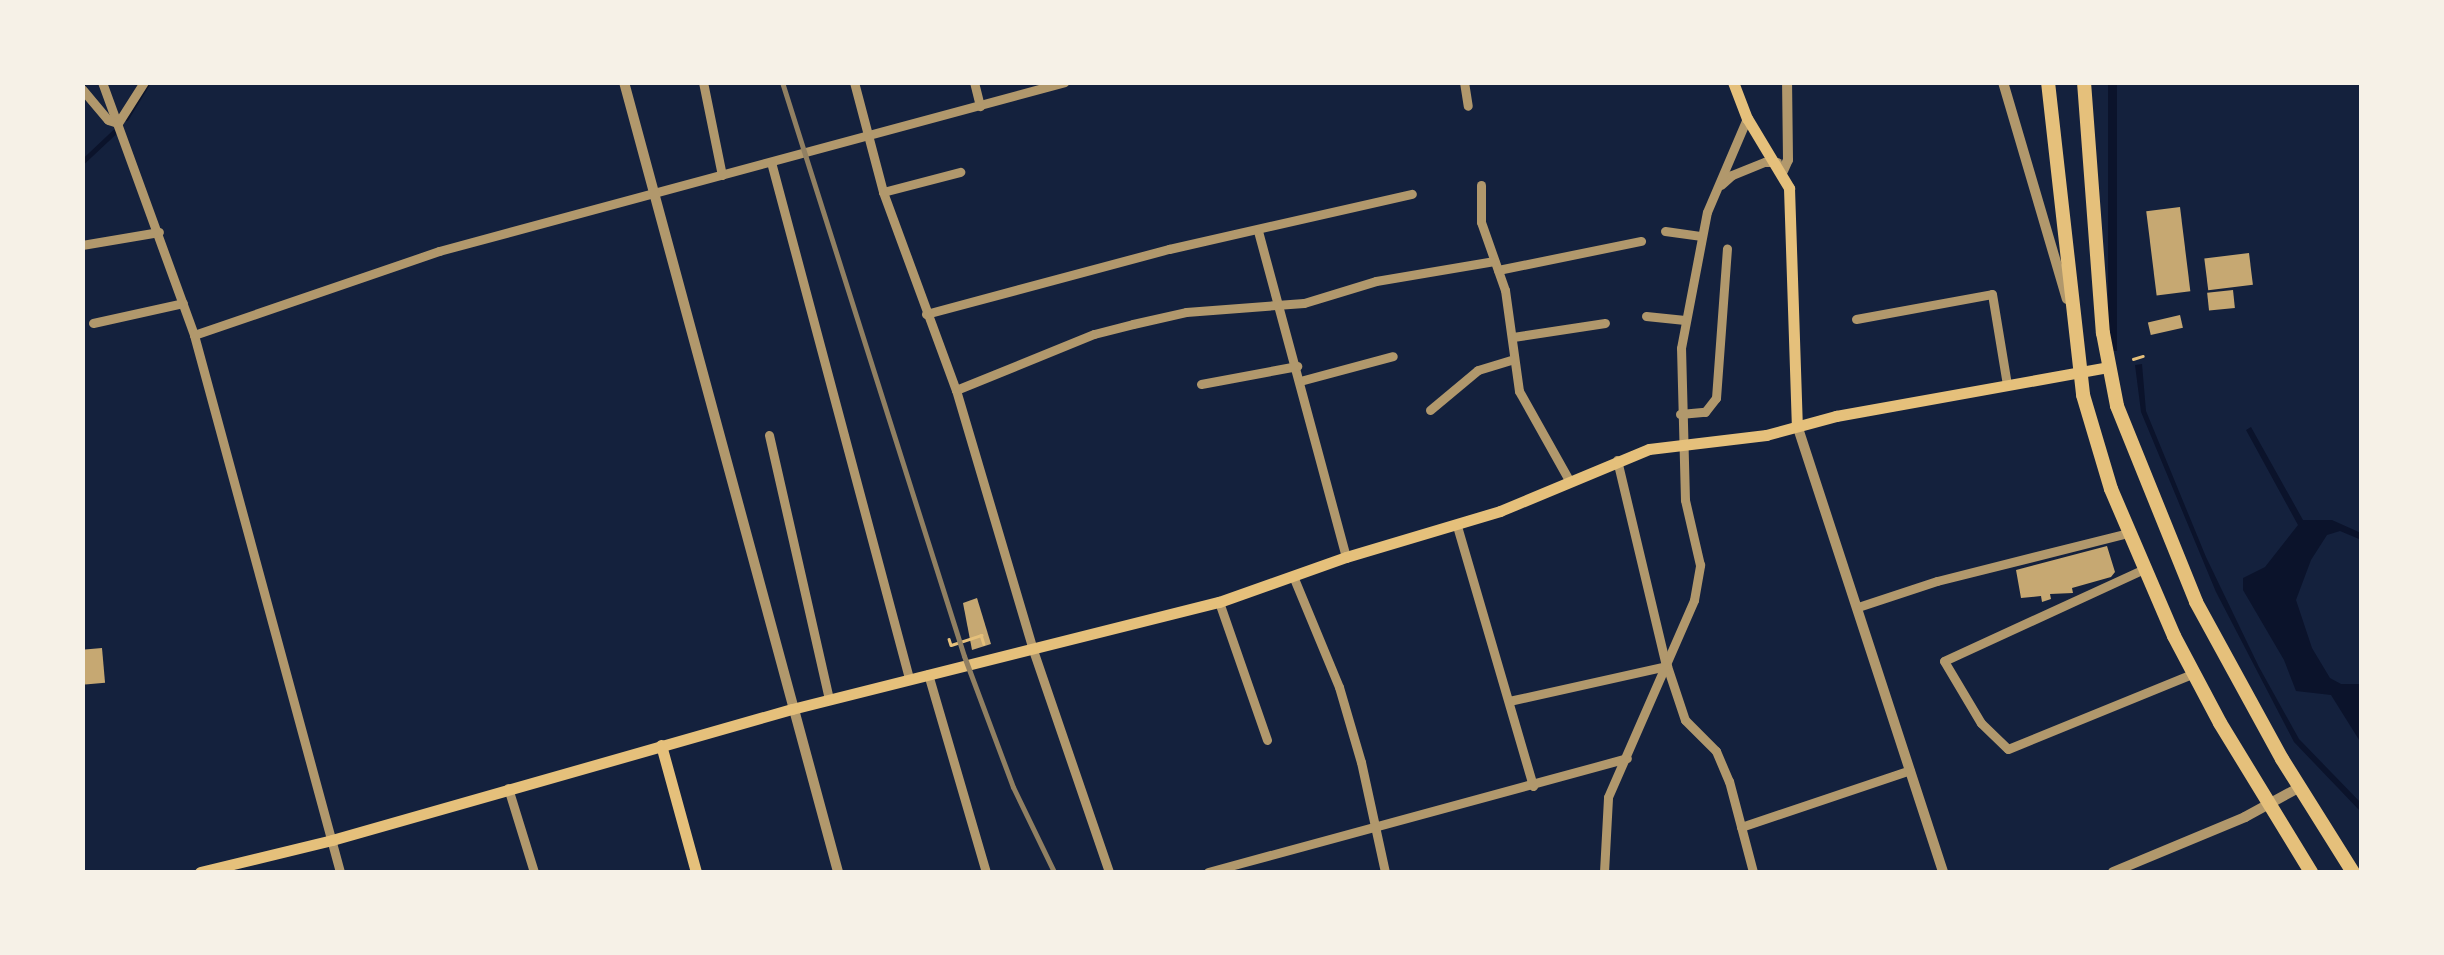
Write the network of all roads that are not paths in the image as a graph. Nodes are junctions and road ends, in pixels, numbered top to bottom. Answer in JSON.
{"nodes":[{"id":1,"x":102,"y":82,"type":"edge"},
{"id":2,"x":144,"y":82,"type":"edge"},
{"id":3,"x":624,"y":82,"type":"edge"},
{"id":4,"x":704,"y":82,"type":"edge"},
{"id":5,"x":854,"y":82,"type":"edge"},
{"id":6,"x":974,"y":82,"type":"edge"},
{"id":7,"x":1464,"y":82,"type":"edge"},
{"id":8,"x":1733,"y":82,"type":"edge"},
{"id":9,"x":1787,"y":82,"type":"edge"},
{"id":10,"x":2003,"y":82,"type":"edge"},
{"id":11,"x":2048,"y":82,"type":"edge"},
{"id":12,"x":2084,"y":82,"type":"edge"},
{"id":13,"x":1058,"y":83,"type":"edge"},
{"id":14,"x":82,"y":89,"type":"edge"},
{"id":15,"x":980,"y":106,"type":"junction"},
{"id":16,"x":1468,"y":106,"type":"dead end"},
{"id":17,"x":1747,"y":118,"type":"junction"},
{"id":18,"x":118,"y":124,"type":"junction"},
{"id":19,"x":869,"y":134,"type":"junction"},
{"id":20,"x":771,"y":162,"type":"junction"},
{"id":21,"x":1780,"y":167,"type":"junction"},
{"id":22,"x":960,"y":172,"type":"dead end"},
{"id":23,"x":722,"y":175,"type":"junction"},
{"id":24,"x":1481,"y":185,"type":"dead end"},
{"id":25,"x":1718,"y":188,"type":"junction"},
{"id":26,"x":654,"y":192,"type":"junction"},
{"id":27,"x":884,"y":192,"type":"junction"},
{"id":28,"x":1412,"y":194,"type":"dead end"},
{"id":29,"x":1258,"y":231,"type":"junction"},
{"id":30,"x":159,"y":232,"type":"junction"},
{"id":31,"x":1665,"y":232,"type":"dead end"},
{"id":32,"x":1702,"y":236,"type":"junction"},
{"id":33,"x":1641,"y":242,"type":"dead end"},
{"id":34,"x":82,"y":245,"type":"edge"},
{"id":35,"x":1727,"y":248,"type":"dead end"},
{"id":36,"x":1496,"y":266,"type":"junction"},
{"id":37,"x":183,"y":303,"type":"junction"},
{"id":38,"x":1275,"y":306,"type":"junction"},
{"id":39,"x":926,"y":314,"type":"junction"},
{"id":40,"x":1646,"y":316,"type":"dead end"},
{"id":41,"x":1856,"y":319,"type":"dead end"},
{"id":42,"x":2073,"y":319,"type":"junction"},
{"id":43,"x":1685,"y":320,"type":"junction"},
{"id":44,"x":93,"y":323,"type":"dead end"},
{"id":45,"x":1605,"y":324,"type":"dead end"},
{"id":46,"x":194,"y":336,"type":"junction"},
{"id":47,"x":1513,"y":337,"type":"junction"},
{"id":48,"x":1392,"y":356,"type":"dead end"},
{"id":49,"x":1513,"y":359,"type":"junction"},
{"id":50,"x":1297,"y":366,"type":"junction"},
{"id":51,"x":2108,"y":367,"type":"junction"},
{"id":52,"x":2080,"y":371,"type":"junction"},
{"id":53,"x":1300,"y":381,"type":"junction"},
{"id":54,"x":1201,"y":384,"type":"dead end"},
{"id":55,"x":2008,"y":385,"type":"junction"},
{"id":56,"x":956,"y":390,"type":"junction"},
{"id":57,"x":1430,"y":410,"type":"dead end"},
{"id":58,"x":1680,"y":414,"type":"junction"},
{"id":59,"x":1798,"y":425,"type":"junction"},
{"id":60,"x":769,"y":435,"type":"dead end"},
{"id":61,"x":1682,"y":443,"type":"junction"},
{"id":62,"x":1616,"y":460,"type":"junction"},
{"id":63,"x":1568,"y":480,"type":"junction"},
{"id":64,"x":1457,"y":526,"type":"junction"},
{"id":65,"x":2128,"y":532,"type":"junction"},
{"id":66,"x":1346,"y":557,"type":"junction"},
{"id":67,"x":2144,"y":569,"type":"junction"},
{"id":68,"x":1293,"y":576,"type":"junction"},
{"id":69,"x":1219,"y":602,"type":"junction"},
{"id":70,"x":1858,"y":608,"type":"junction"},
{"id":71,"x":1034,"y":650,"type":"junction"},
{"id":72,"x":1666,"y":666,"type":"junction"},
{"id":73,"x":2194,"y":673,"type":"junction"},
{"id":74,"x":928,"y":674,"type":"junction"},
{"id":75,"x":909,"y":678,"type":"junction"},
{"id":76,"x":829,"y":699,"type":"junction"},
{"id":77,"x":1509,"y":701,"type":"junction"},
{"id":78,"x":792,"y":708,"type":"junction"},
{"id":79,"x":1266,"y":740,"type":"dead end"},
{"id":80,"x":661,"y":745,"type":"junction"},
{"id":81,"x":1627,"y":758,"type":"junction"},
{"id":82,"x":1910,"y":770,"type":"junction"},
{"id":83,"x":1533,"y":786,"type":"junction"},
{"id":84,"x":508,"y":788,"type":"junction"},
{"id":85,"x":2300,"y":788,"type":"junction"},
{"id":86,"x":2271,"y":805,"type":"junction"},
{"id":87,"x":1741,"y":827,"type":"junction"},
{"id":88,"x":1376,"y":830,"type":"junction"},
{"id":89,"x":332,"y":840,"type":"junction"},
{"id":90,"x":1605,"y":857,"type":"junction"},
{"id":91,"x":200,"y":872,"type":"edge"},
{"id":92,"x":340,"y":872,"type":"edge"},
{"id":93,"x":534,"y":872,"type":"edge"},
{"id":94,"x":696,"y":872,"type":"edge"},
{"id":95,"x":838,"y":872,"type":"edge"},
{"id":96,"x":986,"y":872,"type":"edge"},
{"id":97,"x":1109,"y":872,"type":"edge"},
{"id":98,"x":1208,"y":872,"type":"edge"},
{"id":99,"x":1385,"y":872,"type":"edge"},
{"id":100,"x":1604,"y":872,"type":"edge"},
{"id":101,"x":1614,"y":872,"type":"edge"},
{"id":102,"x":1753,"y":872,"type":"edge"},
{"id":103,"x":1942,"y":872,"type":"edge"},
{"id":104,"x":2113,"y":872,"type":"edge"},
{"id":105,"x":2311,"y":872,"type":"edge"},
{"id":106,"x":2354,"y":872,"type":"edge"}],
"edges":[{"from":1,"to":18,"type":"street"},
{"from":2,"to":18,"type":"street"},
{"from":3,"to":26,"type":"street"},
{"from":4,"to":23,"type":"street"},
{"from":5,"to":19,"type":"street"},
{"from":6,"to":15,"type":"street"},
{"from":7,"to":16,"type":"street"},
{"from":8,"to":17,"type":"main road"},
{"from":9,"to":21,"type":"street"},
{"from":10,"to":42,"type":"street"},
{"from":11,"to":42,"type":"highway"},
{"from":12,"to":51,"type":"highway"},
{"from":13,"to":15,"type":"street"},
{"from":14,"to":18,"type":"street"},
{"from":15,"to":19,"type":"street"},
{"from":17,"to":21,"type":"main road"},
{"from":17,"to":25,"type":"street"},
{"from":18,"to":30,"type":"street"},
{"from":19,"to":20,"type":"street"},
{"from":19,"to":27,"type":"street"},
{"from":20,"to":23,"type":"street"},
{"from":20,"to":75,"type":"street"},
{"from":21,"to":25,"type":"street"},
{"from":21,"to":59,"type":"main road"},
{"from":22,"to":27,"type":"street"},
{"from":23,"to":26,"type":"street"},
{"from":24,"to":36,"type":"street"},
{"from":25,"to":32,"type":"street"},
{"from":26,"to":46,"type":"street"},
{"from":26,"to":78,"type":"street"},
{"from":27,"to":39,"type":"street"},
{"from":28,"to":29,"type":"street"},
{"from":29,"to":38,"type":"street"},
{"from":29,"to":39,"type":"street"},
{"from":30,"to":34,"type":"street"},
{"from":30,"to":37,"type":"street"},
{"from":31,"to":32,"type":"street"},
{"from":32,"to":43,"type":"street"},
{"from":33,"to":36,"type":"street"},
{"from":35,"to":58,"type":"street"},
{"from":36,"to":38,"type":"street"},
{"from":36,"to":47,"type":"street"},
{"from":37,"to":44,"type":"street"},
{"from":37,"to":46,"type":"street"},
{"from":38,"to":50,"type":"street"},
{"from":38,"to":56,"type":"street"},
{"from":39,"to":56,"type":"street"},
{"from":40,"to":43,"type":"street"},
{"from":41,"to":55,"type":"street"},
{"from":42,"to":52,"type":"highway"},
{"from":43,"to":58,"type":"street"},
{"from":45,"to":47,"type":"street"},
{"from":46,"to":89,"type":"street"},
{"from":47,"to":49,"type":"street"},
{"from":48,"to":53,"type":"street"},
{"from":49,"to":57,"type":"street"},
{"from":49,"to":63,"type":"street"},
{"from":50,"to":53,"type":"street"},
{"from":50,"to":54,"type":"street"},
{"from":51,"to":52,"type":"main road"},
{"from":51,"to":85,"type":"highway"},
{"from":52,"to":55,"type":"main road"},
{"from":52,"to":65,"type":"highway"},
{"from":53,"to":66,"type":"street"},
{"from":55,"to":59,"type":"main road"},
{"from":56,"to":71,"type":"street"},
{"from":58,"to":61,"type":"street"},
{"from":59,"to":61,"type":"main road"},
{"from":59,"to":70,"type":"street"},
{"from":60,"to":76,"type":"street"},
{"from":61,"to":62,"type":"main road"},
{"from":61,"to":72,"type":"street"},
{"from":62,"to":63,"type":"main road"},
{"from":62,"to":72,"type":"street"},
{"from":63,"to":64,"type":"main road"},
{"from":64,"to":66,"type":"main road"},
{"from":64,"to":77,"type":"street"},
{"from":65,"to":67,"type":"highway"},
{"from":65,"to":70,"type":"street"},
{"from":66,"to":68,"type":"main road"},
{"from":67,"to":73,"type":"highway"},
{"from":67,"to":73,"type":"street"},
{"from":68,"to":69,"type":"main road"},
{"from":68,"to":88,"type":"street"},
{"from":69,"to":71,"type":"main road"},
{"from":69,"to":79,"type":"street"},
{"from":70,"to":82,"type":"street"},
{"from":71,"to":74,"type":"main road"},
{"from":71,"to":97,"type":"street"},
{"from":72,"to":77,"type":"street"},
{"from":72,"to":81,"type":"street"},
{"from":72,"to":87,"type":"street"},
{"from":73,"to":86,"type":"highway"},
{"from":74,"to":75,"type":"main road"},
{"from":74,"to":96,"type":"street"},
{"from":75,"to":76,"type":"main road"},
{"from":76,"to":78,"type":"main road"},
{"from":77,"to":83,"type":"street"},
{"from":78,"to":80,"type":"main road"},
{"from":78,"to":95,"type":"street"},
{"from":80,"to":84,"type":"main road"},
{"from":80,"to":94,"type":"main road"},
{"from":81,"to":83,"type":"street"},
{"from":81,"to":90,"type":"street"},
{"from":82,"to":87,"type":"street"},
{"from":82,"to":103,"type":"street"},
{"from":83,"to":88,"type":"street"},
{"from":84,"to":89,"type":"main road"},
{"from":84,"to":93,"type":"street"},
{"from":85,"to":86,"type":"street"},
{"from":85,"to":106,"type":"highway"},
{"from":86,"to":104,"type":"street"},
{"from":86,"to":105,"type":"highway"},
{"from":87,"to":102,"type":"street"},
{"from":88,"to":98,"type":"street"},
{"from":88,"to":99,"type":"street"},
{"from":89,"to":91,"type":"main road"},
{"from":89,"to":92,"type":"street"},
{"from":90,"to":100,"type":"street"},
{"from":90,"to":101,"type":"street"}]}
